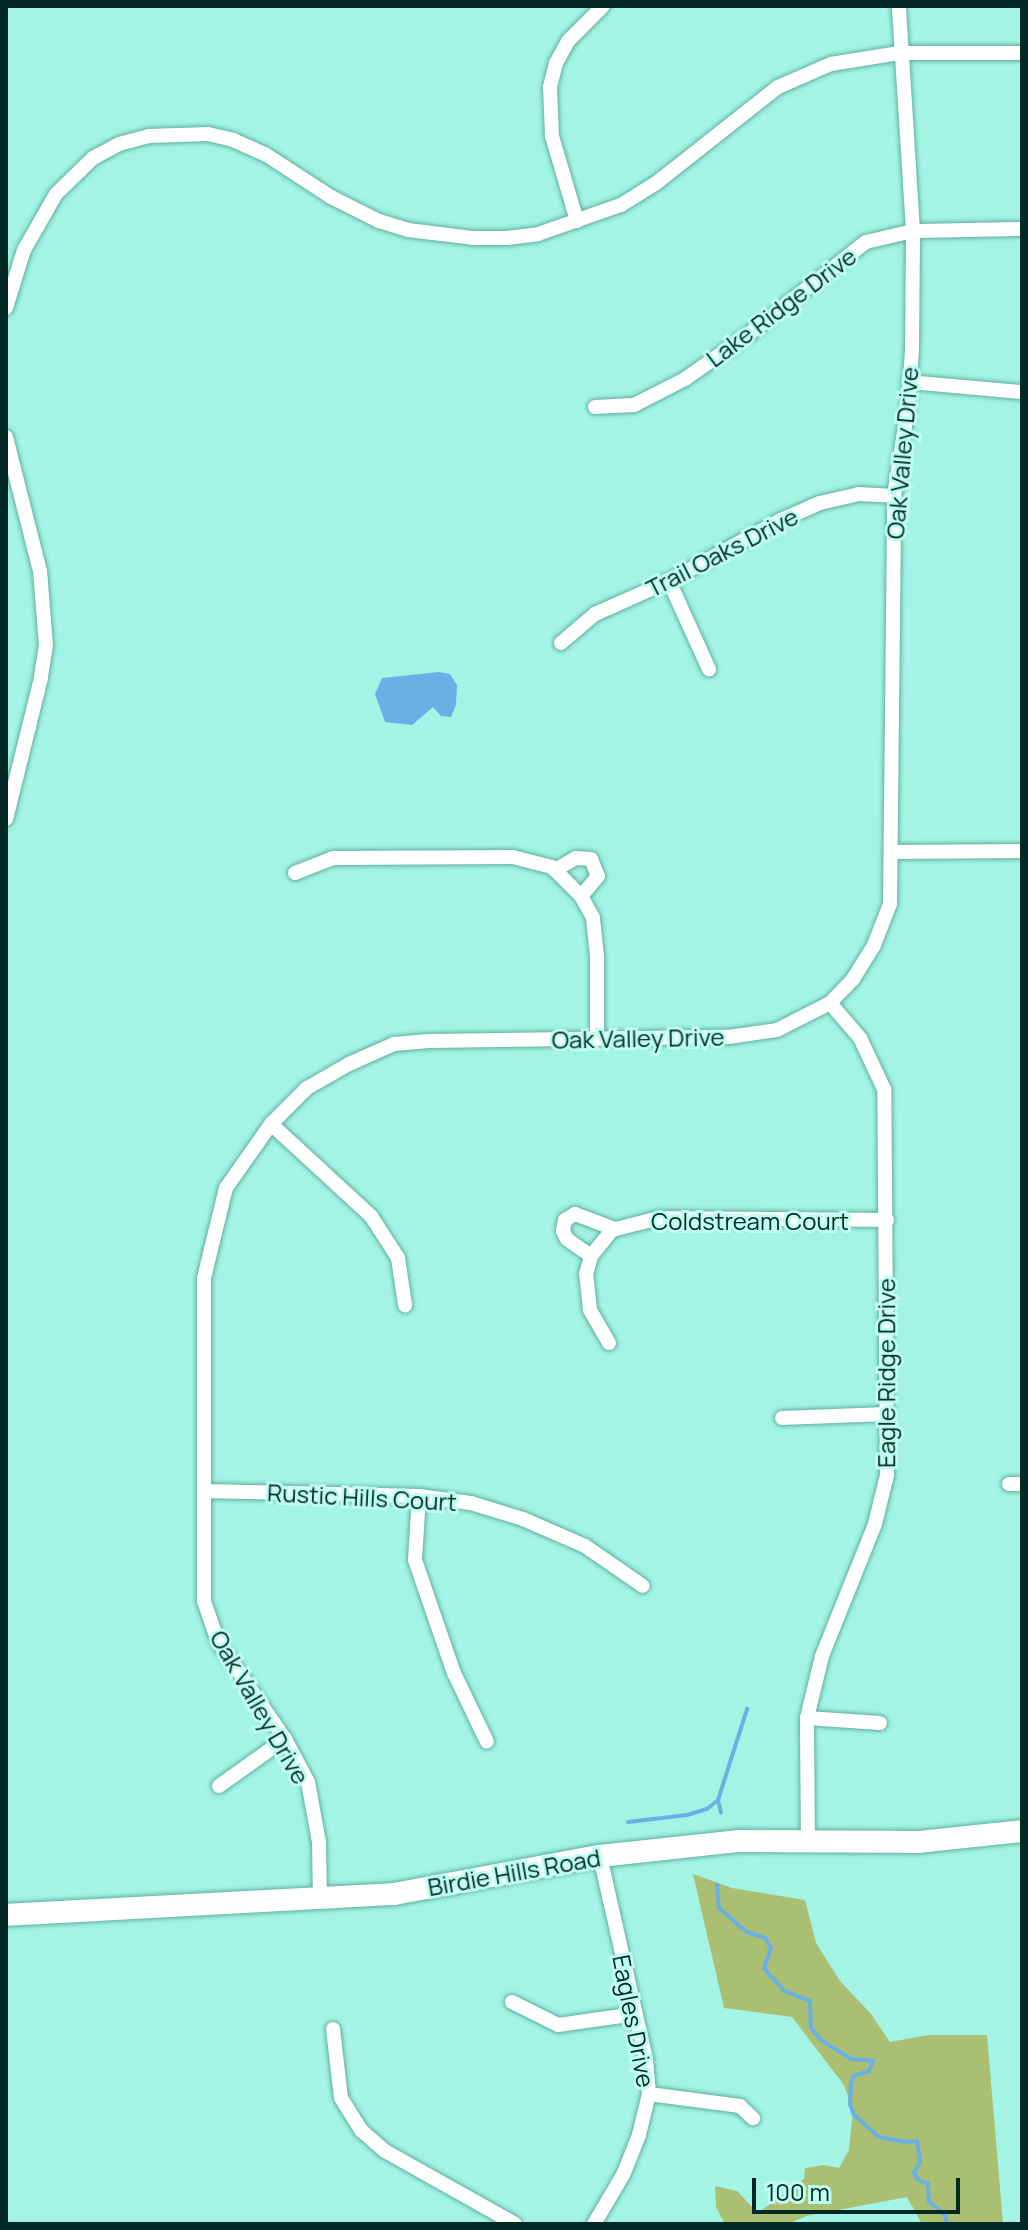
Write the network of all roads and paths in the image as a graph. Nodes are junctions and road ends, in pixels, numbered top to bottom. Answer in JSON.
{"nodes":[{"id":1,"x":603,"y":6,"type":"edge"},
{"id":2,"x":899,"y":6,"type":"edge"},
{"id":3,"x":899,"y":53,"type":"junction"},
{"id":4,"x":1022,"y":53,"type":"edge"},
{"id":5,"x":577,"y":221,"type":"junction"},
{"id":6,"x":1022,"y":229,"type":"edge"},
{"id":7,"x":913,"y":231,"type":"junction"},
{"id":8,"x":6,"y":308,"type":"edge"},
{"id":9,"x":909,"y":382,"type":"junction"},
{"id":10,"x":1022,"y":392,"type":"edge"},
{"id":11,"x":595,"y":407,"type":"dead end"},
{"id":12,"x":6,"y":437,"type":"edge"},
{"id":13,"x":894,"y":496,"type":"junction"},
{"id":14,"x":669,"y":581,"type":"junction"},
{"id":15,"x":561,"y":643,"type":"dead end"},
{"id":16,"x":709,"y":669,"type":"dead end"},
{"id":17,"x":6,"y":819,"type":"edge"},
{"id":18,"x":1022,"y":851,"type":"edge"},
{"id":19,"x":893,"y":852,"type":"junction"},
{"id":20,"x":555,"y":870,"type":"junction"},
{"id":21,"x":295,"y":873,"type":"dead end"},
{"id":22,"x":581,"y":896,"type":"junction"},
{"id":23,"x":830,"y":1003,"type":"junction"},
{"id":24,"x":597,"y":1039,"type":"junction"},
{"id":25,"x":271,"y":1124,"type":"junction"},
{"id":26,"x":887,"y":1220,"type":"junction"},
{"id":27,"x":615,"y":1229,"type":"junction"},
{"id":28,"x":591,"y":1256,"type":"junction"},
{"id":29,"x":405,"y":1305,"type":"dead end"},
{"id":30,"x":609,"y":1343,"type":"dead end"},
{"id":31,"x":886,"y":1414,"type":"junction"},
{"id":32,"x":782,"y":1418,"type":"dead end"},
{"id":33,"x":204,"y":1491,"type":"junction"},
{"id":34,"x":419,"y":1496,"type":"junction"},
{"id":35,"x":643,"y":1586,"type":"dead end"},
{"id":36,"x":807,"y":1718,"type":"junction"},
{"id":37,"x":880,"y":1723,"type":"dead end"},
{"id":38,"x":285,"y":1739,"type":"junction"},
{"id":39,"x":487,"y":1742,"type":"dead end"},
{"id":40,"x":219,"y":1786,"type":"dead end"},
{"id":41,"x":1022,"y":1831,"type":"edge"},
{"id":42,"x":808,"y":1843,"type":"junction"},
{"id":43,"x":600,"y":1856,"type":"junction"},
{"id":44,"x":320,"y":1900,"type":"junction"},
{"id":45,"x":6,"y":1915,"type":"edge"},
{"id":46,"x":512,"y":2002,"type":"dead end"},
{"id":47,"x":635,"y":2014,"type":"junction"},
{"id":48,"x":333,"y":2029,"type":"dead end"},
{"id":49,"x":649,"y":2094,"type":"junction"},
{"id":50,"x":753,"y":2118,"type":"dead end"},
{"id":51,"x":515,"y":2224,"type":"edge"},
{"id":52,"x":594,"y":2224,"type":"edge"}],
"edges":[{"from":1,"to":5,"type":"street"},
{"from":2,"to":3,"type":"street","name":"Oak Valley Drive"},
{"from":3,"to":4,"type":"street"},
{"from":3,"to":5,"type":"street"},
{"from":3,"to":7,"type":"street","name":"Oak Valley Drive"},
{"from":5,"to":8,"type":"street"},
{"from":6,"to":7,"type":"street","name":"Lake Ridge Drive"},
{"from":7,"to":9,"type":"street","name":"Oak Valley Drive"},
{"from":7,"to":11,"type":"street","name":"Lake Ridge Drive"},
{"from":9,"to":10,"type":"street"},
{"from":9,"to":13,"type":"street","name":"Oak Valley Drive"},
{"from":12,"to":17,"type":"street"},
{"from":13,"to":14,"type":"street","name":"Trail Oaks Drive"},
{"from":13,"to":19,"type":"street","name":"Oak Valley Drive"},
{"from":14,"to":15,"type":"street","name":"Trail Oaks Drive"},
{"from":14,"to":16,"type":"street"},
{"from":18,"to":19,"type":"street"},
{"from":19,"to":23,"type":"street","name":"Oak Valley Drive"},
{"from":20,"to":21,"type":"street"},
{"from":20,"to":22,"type":"street"},
{"from":20,"to":22,"type":"street"},
{"from":22,"to":24,"type":"street"},
{"from":23,"to":24,"type":"street","name":"Oak Valley Drive"},
{"from":23,"to":26,"type":"street","name":"Eagle Ridge Drive"},
{"from":24,"to":25,"type":"street","name":"Oak Valley Drive"},
{"from":25,"to":29,"type":"street"},
{"from":25,"to":33,"type":"street","name":"Oak Valley Drive"},
{"from":26,"to":27,"type":"street","name":"Coldstream Court"},
{"from":26,"to":31,"type":"street","name":"Eagle Ridge Drive"},
{"from":27,"to":28,"type":"street"},
{"from":27,"to":28,"type":"street"},
{"from":28,"to":30,"type":"street"},
{"from":31,"to":32,"type":"street"},
{"from":31,"to":36,"type":"street","name":"Eagle Ridge Drive"},
{"from":33,"to":34,"type":"street","name":"Rustic Hills Court"},
{"from":33,"to":38,"type":"street","name":"Oak Valley Drive"},
{"from":34,"to":35,"type":"street","name":"Rustic Hills Court"},
{"from":34,"to":39,"type":"street"},
{"from":36,"to":37,"type":"street"},
{"from":36,"to":42,"type":"street","name":"Eagle Ridge Drive"},
{"from":38,"to":40,"type":"street"},
{"from":38,"to":44,"type":"street","name":"Oak Valley Drive"},
{"from":41,"to":42,"type":"main road","name":"Birdie Hills Road"},
{"from":42,"to":43,"type":"main road","name":"Birdie Hills Road"},
{"from":43,"to":44,"type":"main road","name":"Birdie Hills Road"},
{"from":43,"to":47,"type":"street","name":"Eagles Drive"},
{"from":44,"to":45,"type":"main road","name":"Birdie Hills Road"},
{"from":46,"to":47,"type":"street"},
{"from":47,"to":49,"type":"street","name":"Eagles Drive"},
{"from":48,"to":51,"type":"street"},
{"from":49,"to":50,"type":"street"},
{"from":49,"to":52,"type":"street","name":"Eagles Drive"}]}
